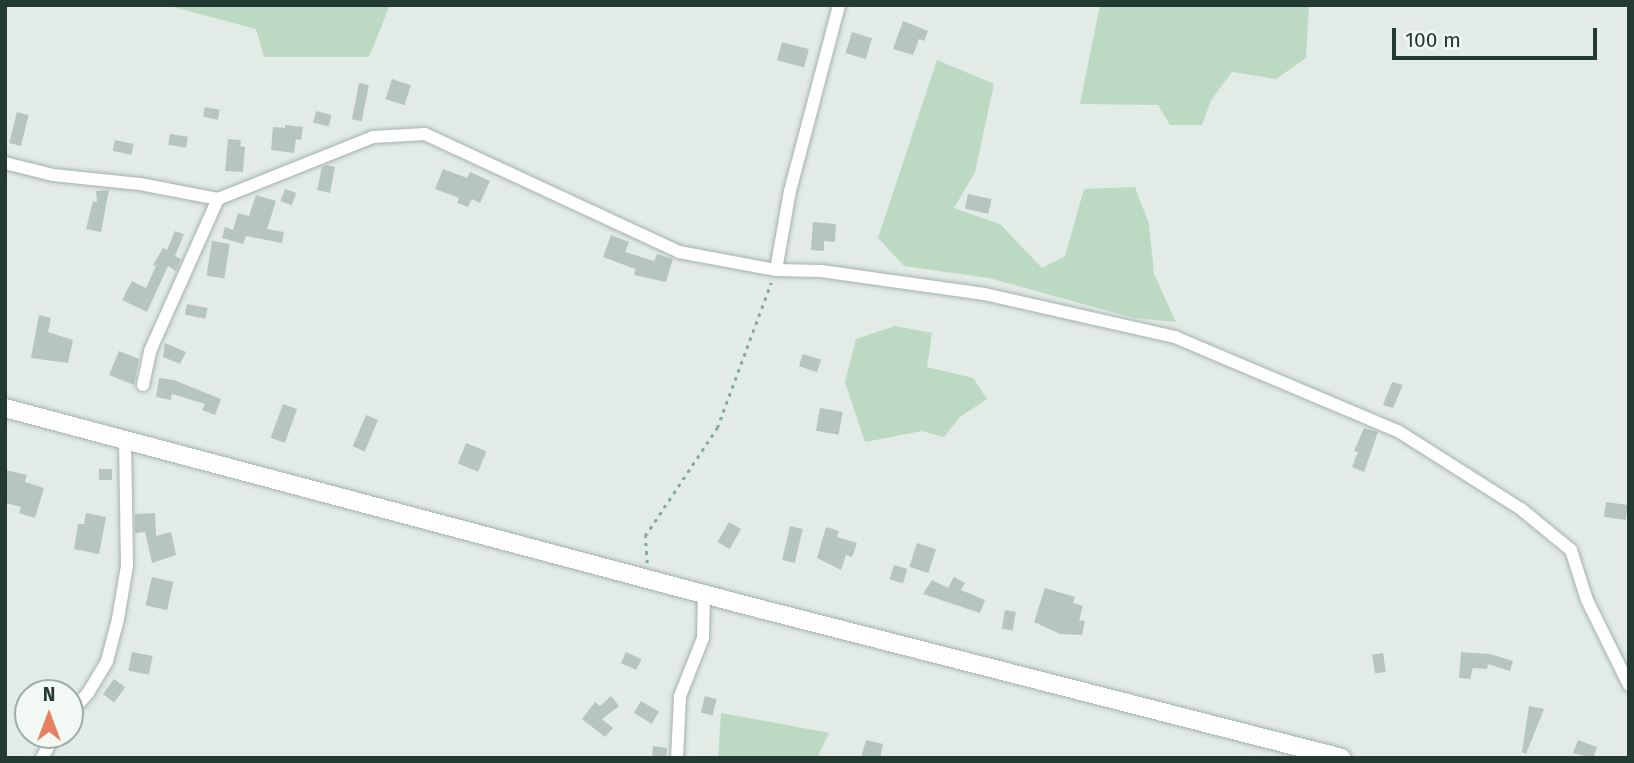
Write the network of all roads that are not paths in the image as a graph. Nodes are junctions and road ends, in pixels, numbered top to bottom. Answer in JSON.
{"nodes":[{"id":1,"x":839,"y":5,"type":"edge"},
{"id":2,"x":5,"y":163,"type":"edge"},
{"id":3,"x":218,"y":199,"type":"junction"},
{"id":4,"x":776,"y":270,"type":"junction"},
{"id":5,"x":143,"y":385,"type":"dead end"},
{"id":6,"x":5,"y":408,"type":"edge"},
{"id":7,"x":125,"y":440,"type":"junction"},
{"id":8,"x":704,"y":594,"type":"junction"},
{"id":9,"x":1629,"y":685,"type":"edge"},
{"id":10,"x":84,"y":697,"type":"edge"},
{"id":11,"x":677,"y":758,"type":"edge"},
{"id":12,"x":1342,"y":758,"type":"edge"}],
"edges":[{"from":1,"to":4,"type":"street"},
{"from":2,"to":3,"type":"street"},
{"from":3,"to":4,"type":"street"},
{"from":3,"to":5,"type":"street"},
{"from":4,"to":9,"type":"street"},
{"from":6,"to":7,"type":"main road"},
{"from":7,"to":8,"type":"main road"},
{"from":7,"to":10,"type":"street"},
{"from":8,"to":11,"type":"street"},
{"from":8,"to":12,"type":"main road"}]}
